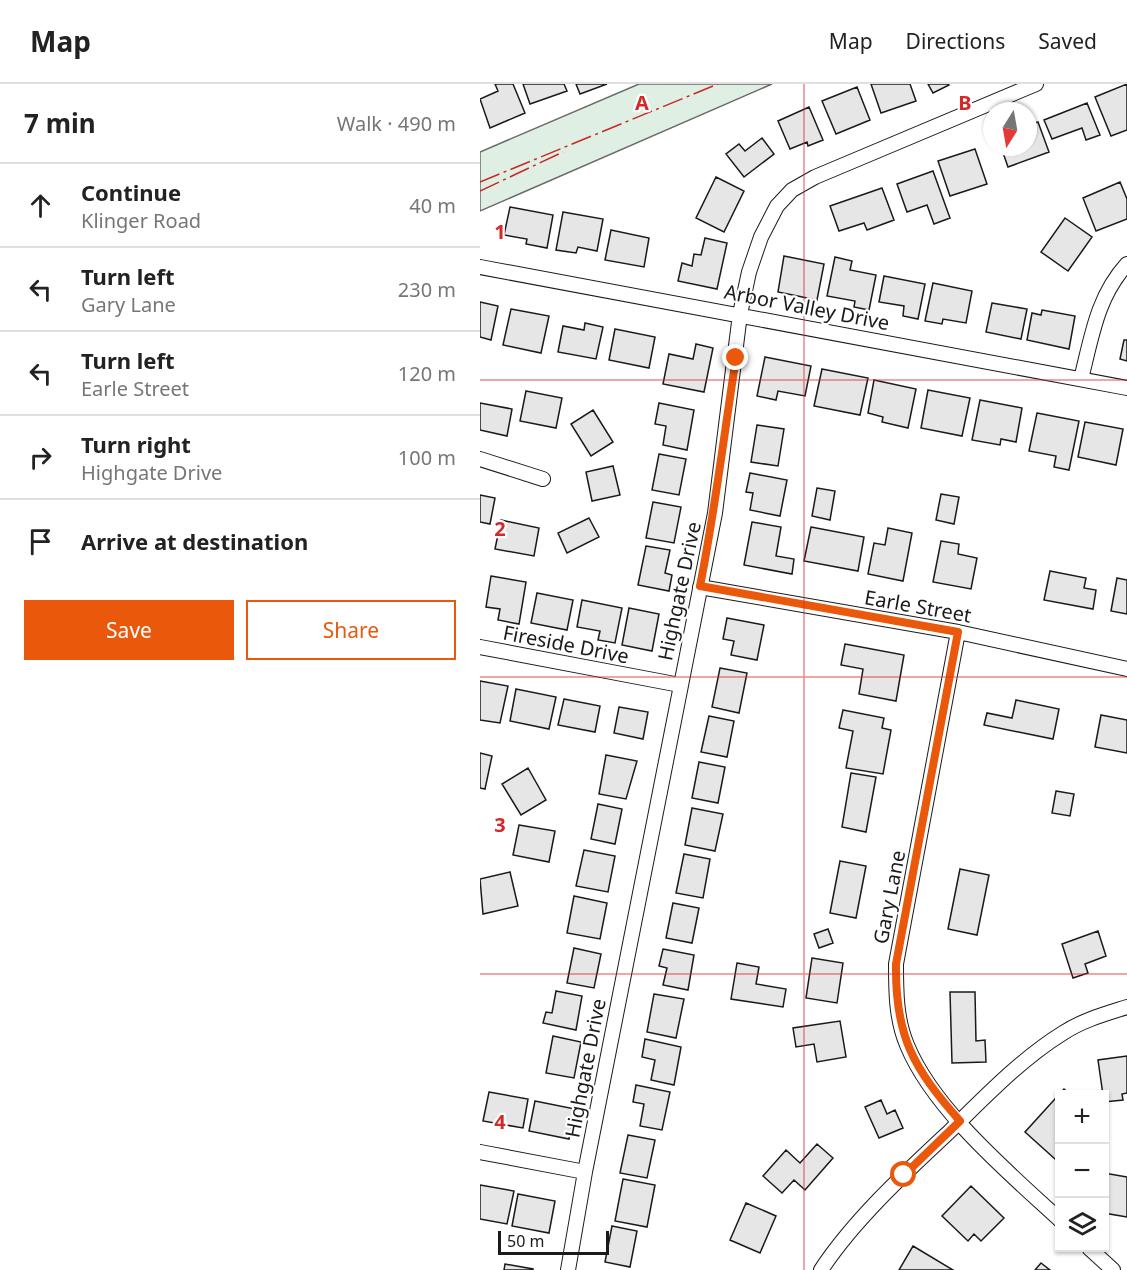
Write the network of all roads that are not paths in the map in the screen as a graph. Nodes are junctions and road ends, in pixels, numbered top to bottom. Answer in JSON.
{"nodes":[{"id":1,"x":1036,"y":84,"type":"edge"},
{"id":2,"x":1127,"y":264,"type":"edge"},
{"id":3,"x":480,"y":267,"type":"edge"},
{"id":4,"x":740,"y":314,"type":"junction"},
{"id":5,"x":1081,"y":378,"type":"junction"},
{"id":6,"x":1127,"y":388,"type":"edge"},
{"id":7,"x":480,"y":459,"type":"edge"},
{"id":8,"x":543,"y":479,"type":"dead end"},
{"id":9,"x":700,"y":586,"type":"junction"},
{"id":10,"x":958,"y":632,"type":"junction"},
{"id":11,"x":480,"y":647,"type":"edge"},
{"id":12,"x":1127,"y":669,"type":"edge"},
{"id":13,"x":680,"y":685,"type":"junction"},
{"id":14,"x":1127,"y":1007,"type":"edge"},
{"id":15,"x":960,"y":1121,"type":"junction"},
{"id":16,"x":480,"y":1152,"type":"edge"},
{"id":17,"x":585,"y":1172,"type":"junction"},
{"id":18,"x":1055,"y":1216,"type":"edge"},
{"id":19,"x":1093,"y":1252,"type":"edge"},
{"id":20,"x":568,"y":1270,"type":"edge"},
{"id":21,"x":821,"y":1270,"type":"edge"},
{"id":22,"x":1113,"y":1270,"type":"edge"}],
"edges":[{"from":1,"to":4,"type":"street","name":"Highgate Drive"},
{"from":2,"to":5,"type":"street"},
{"from":3,"to":4,"type":"street","name":"Arbor Valley Drive"},
{"from":4,"to":5,"type":"street","name":"Arbor Valley Drive"},
{"from":4,"to":9,"type":"street","name":"Highgate Drive"},
{"from":5,"to":6,"type":"street","name":"Arbor Valley Drive"},
{"from":7,"to":8,"type":"street"},
{"from":9,"to":10,"type":"street","name":"Earle Street"},
{"from":9,"to":13,"type":"street","name":"Highgate Drive"},
{"from":10,"to":12,"type":"street","name":"Earle Street"},
{"from":10,"to":15,"type":"street","name":"Gary Lane"},
{"from":11,"to":13,"type":"street","name":"Fireside Drive"},
{"from":13,"to":17,"type":"street","name":"Highgate Drive"},
{"from":14,"to":15,"type":"street"},
{"from":15,"to":18,"type":"street","name":"Gary Lane"},
{"from":15,"to":21,"type":"street"},
{"from":16,"to":17,"type":"street"},
{"from":17,"to":20,"type":"street","name":"Highgate Drive"},
{"from":19,"to":22,"type":"street"}]}
